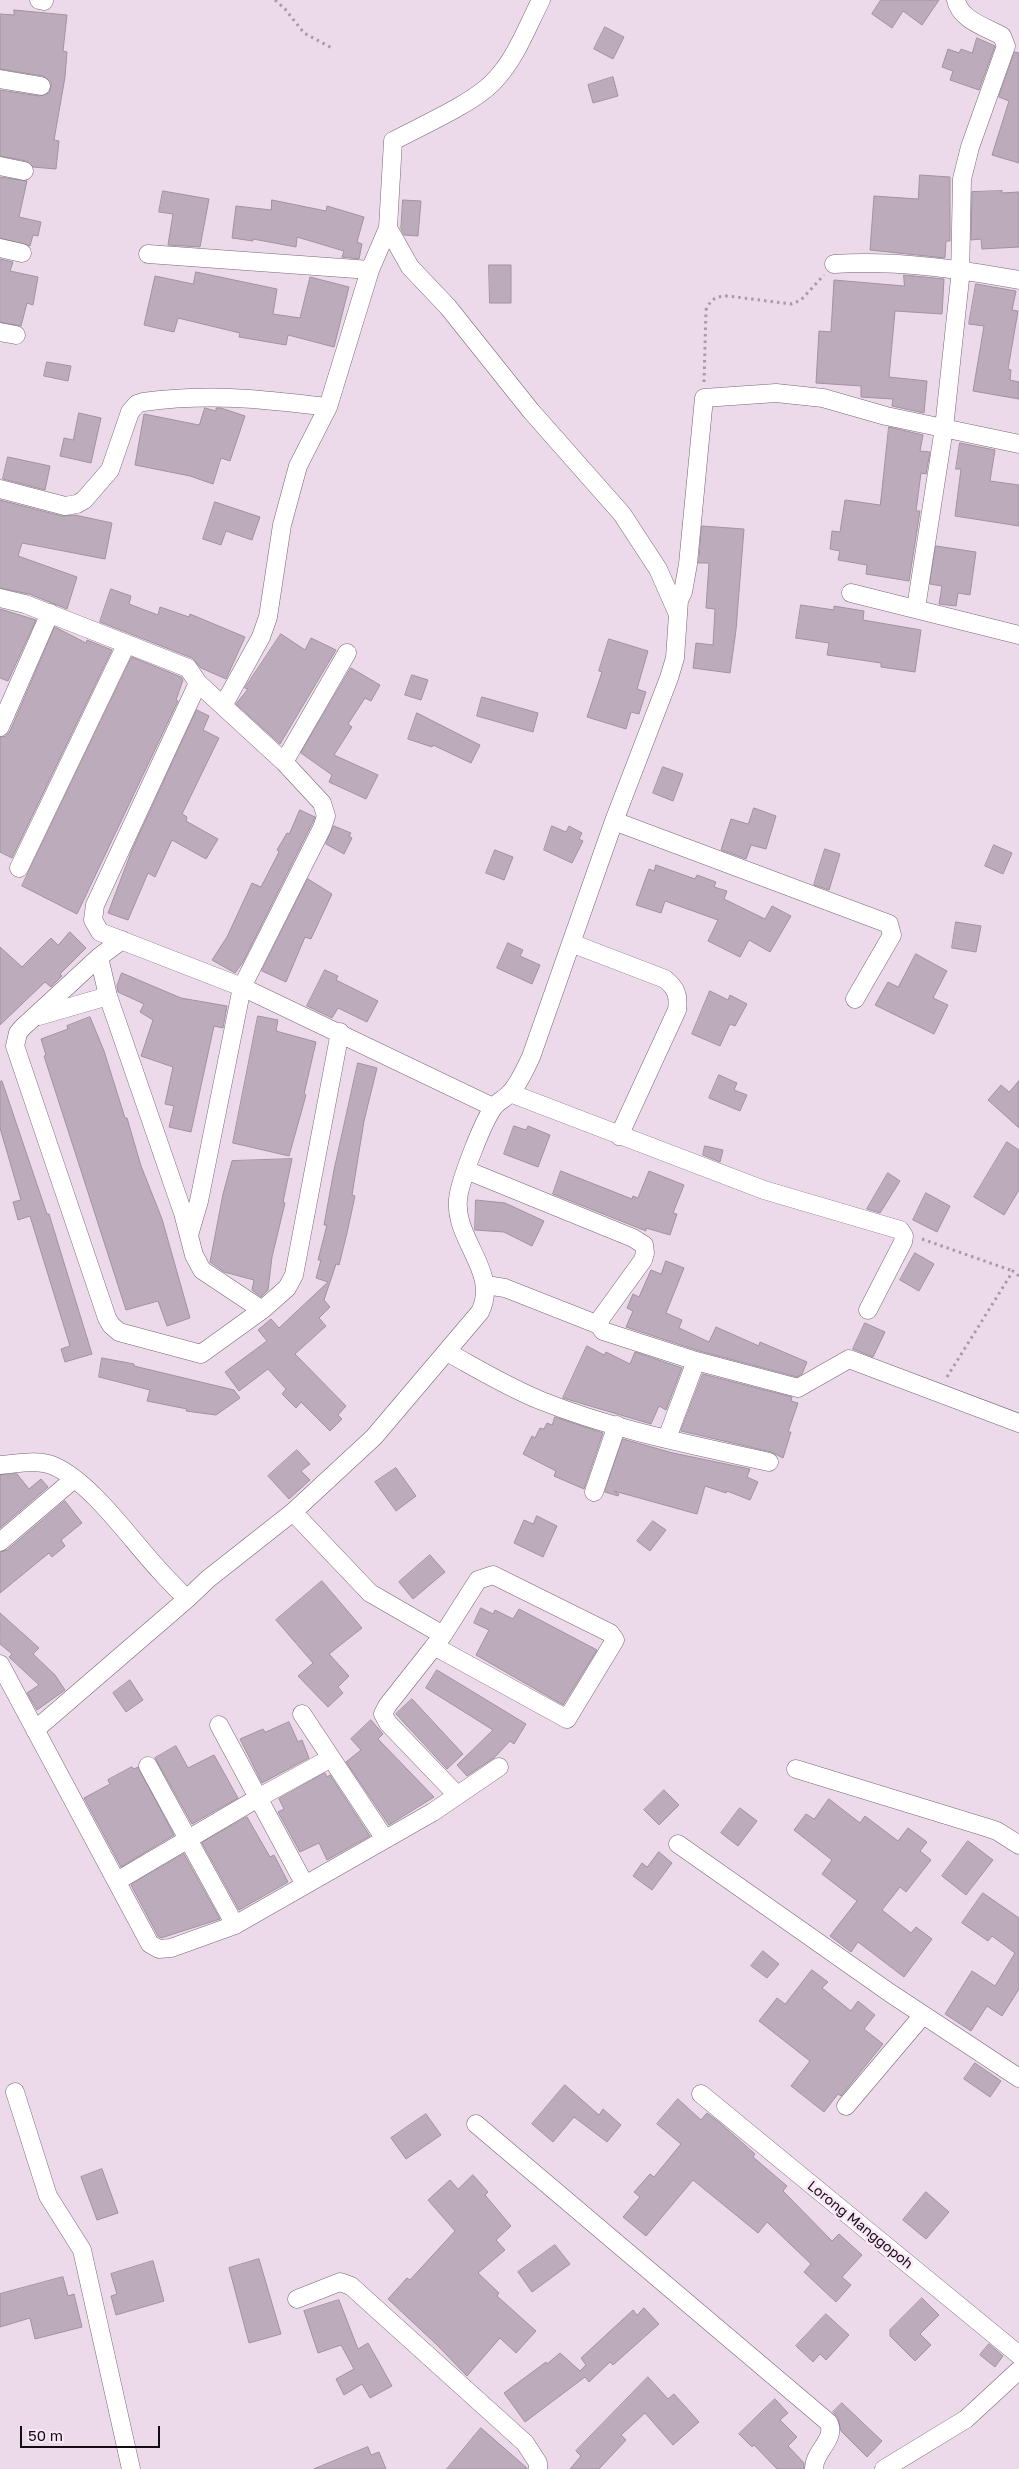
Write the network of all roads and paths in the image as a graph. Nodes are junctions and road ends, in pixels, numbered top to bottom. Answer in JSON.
{"nodes":[{"id":1,"x":275,"y":0,"type":"edge"},
{"id":2,"x":541,"y":0,"type":"edge"},
{"id":3,"x":956,"y":0,"type":"edge"},
{"id":4,"x":332,"y":48,"type":"dead end"},
{"id":5,"x":0,"y":79,"type":"edge"},
{"id":6,"x":40,"y":86,"type":"dead end"},
{"id":7,"x":0,"y":166,"type":"edge"},
{"id":8,"x":24,"y":171,"type":"dead end"},
{"id":9,"x":388,"y":228,"type":"junction"},
{"id":10,"x":0,"y":248,"type":"edge"},
{"id":11,"x":22,"y":253,"type":"dead end"},
{"id":12,"x":148,"y":254,"type":"dead end"},
{"id":13,"x":834,"y":264,"type":"joint"},
{"id":14,"x":370,"y":270,"type":"junction"},
{"id":15,"x":960,"y":270,"type":"junction"},
{"id":16,"x":1019,"y":280,"type":"edge"},
{"id":17,"x":704,"y":398,"type":"junction"},
{"id":18,"x":328,"y":407,"type":"junction"},
{"id":19,"x":944,"y":428,"type":"junction"},
{"id":20,"x":1019,"y":444,"type":"edge"},
{"id":21,"x":0,"y":489,"type":"edge"},
{"id":22,"x":851,"y":593,"type":"dead end"},
{"id":23,"x":0,"y":598,"type":"edge"},
{"id":24,"x":916,"y":608,"type":"junction"},
{"id":25,"x":677,"y":612,"type":"junction"},
{"id":26,"x":50,"y":613,"type":"junction"},
{"id":27,"x":1019,"y":635,"type":"edge"},
{"id":28,"x":126,"y":645,"type":"junction"},
{"id":29,"x":347,"y":652,"type":"dead end"},
{"id":30,"x":198,"y":683,"type":"junction"},
{"id":31,"x":8,"y":692,"type":"edge"},
{"id":32,"x":223,"y":706,"type":"junction"},
{"id":33,"x":0,"y":728,"type":"edge"},
{"id":34,"x":284,"y":762,"type":"junction"},
{"id":35,"x":614,"y":821,"type":"junction"},
{"id":36,"x":19,"y":868,"type":"dead end"},
{"id":37,"x":122,"y":940,"type":"junction"},
{"id":38,"x":571,"y":943,"type":"junction"},
{"id":39,"x":98,"y":957,"type":"junction"},
{"id":40,"x":242,"y":987,"type":"junction"},
{"id":41,"x":108,"y":996,"type":"junction"},
{"id":42,"x":855,"y":999,"type":"dead end"},
{"id":43,"x":35,"y":1017,"type":"junction"},
{"id":44,"x":340,"y":1032,"type":"junction"},
{"id":45,"x":510,"y":1093,"type":"junction"},
{"id":46,"x":493,"y":1107,"type":"junction"},
{"id":47,"x":619,"y":1136,"type":"junction"},
{"id":48,"x":466,"y":1170,"type":"junction"},
{"id":49,"x":902,"y":1233,"type":"junction"},
{"id":50,"x":189,"y":1235,"type":"junction"},
{"id":51,"x":1013,"y":1271,"type":"junction"},
{"id":52,"x":1019,"y":1276,"type":"edge"},
{"id":53,"x":486,"y":1285,"type":"junction"},
{"id":54,"x":262,"y":1310,"type":"junction"},
{"id":55,"x":868,"y":1310,"type":"dead end"},
{"id":56,"x":599,"y":1325,"type":"junction"},
{"id":57,"x":448,"y":1352,"type":"junction"},
{"id":58,"x":696,"y":1361,"type":"junction"},
{"id":59,"x":937,"y":1392,"type":"junction"},
{"id":60,"x":1019,"y":1423,"type":"edge"},
{"id":61,"x":617,"y":1425,"type":"junction"},
{"id":62,"x":667,"y":1438,"type":"junction"},
{"id":63,"x":769,"y":1462,"type":"dead end"},
{"id":64,"x":0,"y":1464,"type":"edge"},
{"id":65,"x":74,"y":1479,"type":"junction"},
{"id":66,"x":594,"y":1492,"type":"dead end"},
{"id":67,"x":293,"y":1512,"type":"junction"},
{"id":68,"x":0,"y":1542,"type":"edge"},
{"id":69,"x":187,"y":1598,"type":"junction"},
{"id":70,"x":439,"y":1640,"type":"junction"},
{"id":71,"x":1,"y":1668,"type":"edge"},
{"id":72,"x":302,"y":1714,"type":"dead end"},
{"id":73,"x":218,"y":1725,"type":"dead end"},
{"id":74,"x":35,"y":1730,"type":"junction"},
{"id":75,"x":331,"y":1758,"type":"junction"},
{"id":76,"x":148,"y":1766,"type":"dead end"},
{"id":77,"x":499,"y":1767,"type":"dead end"},
{"id":78,"x":796,"y":1769,"type":"dead end"},
{"id":79,"x":457,"y":1795,"type":"junction"},
{"id":80,"x":258,"y":1798,"type":"junction"},
{"id":81,"x":188,"y":1838,"type":"junction"},
{"id":82,"x":384,"y":1840,"type":"junction"},
{"id":83,"x":678,"y":1844,"type":"dead end"},
{"id":84,"x":1019,"y":1845,"type":"edge"},
{"id":85,"x":116,"y":1881,"type":"junction"},
{"id":86,"x":305,"y":1885,"type":"junction"},
{"id":87,"x":235,"y":1925,"type":"junction"},
{"id":88,"x":923,"y":2015,"type":"junction"},
{"id":89,"x":1019,"y":2078,"type":"edge"},
{"id":90,"x":15,"y":2092,"type":"dead end"},
{"id":91,"x":701,"y":2094,"type":"dead end"},
{"id":92,"x":846,"y":2106,"type":"dead end"},
{"id":93,"x":476,"y":2124,"type":"dead end"},
{"id":94,"x":297,"y":2299,"type":"dead end"},
{"id":95,"x":1019,"y":2356,"type":"edge"},
{"id":96,"x":1019,"y":2370,"type":"edge"},
{"id":97,"x":131,"y":2469,"type":"edge"},
{"id":98,"x":538,"y":2469,"type":"edge"},
{"id":99,"x":814,"y":2469,"type":"edge"},
{"id":100,"x":884,"y":2469,"type":"edge"}],
"edges":[{"from":1,"to":4,"type":"path"},
{"from":2,"to":9,"type":"street"},
{"from":3,"to":15,"type":"street"},
{"from":5,"to":6,"type":"street"},
{"from":7,"to":8,"type":"street"},
{"from":9,"to":14,"type":"street"},
{"from":9,"to":25,"type":"street"},
{"from":10,"to":11,"type":"street"},
{"from":12,"to":14,"type":"street"},
{"from":13,"to":15,"type":"street"},
{"from":13,"to":17,"type":"path"},
{"from":14,"to":18,"type":"street"},
{"from":15,"to":16,"type":"street"},
{"from":15,"to":19,"type":"street"},
{"from":17,"to":19,"type":"street"},
{"from":17,"to":25,"type":"street"},
{"from":18,"to":21,"type":"street"},
{"from":18,"to":32,"type":"street"},
{"from":19,"to":20,"type":"street"},
{"from":19,"to":24,"type":"street"},
{"from":22,"to":24,"type":"street"},
{"from":23,"to":26,"type":"street"},
{"from":24,"to":27,"type":"street"},
{"from":25,"to":35,"type":"street"},
{"from":26,"to":28,"type":"street"},
{"from":26,"to":31,"type":"street"},
{"from":28,"to":30,"type":"street"},
{"from":28,"to":36,"type":"street"},
{"from":29,"to":34,"type":"street"},
{"from":30,"to":32,"type":"street"},
{"from":30,"to":37,"type":"street"},
{"from":31,"to":33,"type":"street"},
{"from":32,"to":34,"type":"street"},
{"from":34,"to":40,"type":"street"},
{"from":35,"to":38,"type":"street"},
{"from":35,"to":42,"type":"street"},
{"from":37,"to":39,"type":"street"},
{"from":37,"to":40,"type":"street"},
{"from":38,"to":45,"type":"street"},
{"from":38,"to":47,"type":"street"},
{"from":39,"to":41,"type":"street"},
{"from":39,"to":43,"type":"street"},
{"from":40,"to":44,"type":"street"},
{"from":40,"to":50,"type":"street"},
{"from":41,"to":43,"type":"street"},
{"from":41,"to":50,"type":"street"},
{"from":43,"to":54,"type":"street"},
{"from":44,"to":46,"type":"street"},
{"from":44,"to":54,"type":"street"},
{"from":45,"to":46,"type":"street"},
{"from":45,"to":47,"type":"street"},
{"from":46,"to":48,"type":"street"},
{"from":47,"to":49,"type":"street"},
{"from":48,"to":53,"type":"street"},
{"from":48,"to":56,"type":"street"},
{"from":49,"to":51,"type":"path"},
{"from":49,"to":55,"type":"street"},
{"from":50,"to":54,"type":"street"},
{"from":51,"to":52,"type":"path"},
{"from":51,"to":59,"type":"path"},
{"from":53,"to":56,"type":"street"},
{"from":53,"to":57,"type":"street"},
{"from":56,"to":58,"type":"street"},
{"from":57,"to":61,"type":"street"},
{"from":57,"to":67,"type":"street"},
{"from":58,"to":59,"type":"street"},
{"from":58,"to":62,"type":"street"},
{"from":59,"to":60,"type":"street"},
{"from":61,"to":62,"type":"street"},
{"from":61,"to":66,"type":"street"},
{"from":62,"to":63,"type":"street"},
{"from":64,"to":65,"type":"street"},
{"from":65,"to":68,"type":"street"},
{"from":65,"to":69,"type":"street"},
{"from":67,"to":69,"type":"street"},
{"from":67,"to":70,"type":"street"},
{"from":69,"to":74,"type":"street"},
{"from":70,"to":70,"type":"street"},
{"from":70,"to":79,"type":"street"},
{"from":71,"to":74,"type":"street"},
{"from":72,"to":75,"type":"street"},
{"from":73,"to":80,"type":"street"},
{"from":74,"to":85,"type":"street"},
{"from":75,"to":80,"type":"street"},
{"from":75,"to":82,"type":"street"},
{"from":76,"to":81,"type":"street"},
{"from":77,"to":79,"type":"street"},
{"from":78,"to":84,"type":"street"},
{"from":79,"to":82,"type":"street"},
{"from":80,"to":81,"type":"street"},
{"from":80,"to":86,"type":"street"},
{"from":81,"to":85,"type":"street"},
{"from":81,"to":87,"type":"street"},
{"from":82,"to":86,"type":"street"},
{"from":83,"to":88,"type":"street"},
{"from":85,"to":87,"type":"street"},
{"from":86,"to":87,"type":"street"},
{"from":88,"to":89,"type":"street"},
{"from":88,"to":92,"type":"street"},
{"from":90,"to":97,"type":"street"},
{"from":91,"to":95,"type":"street","name":"Lorong Manggopoh"},
{"from":93,"to":99,"type":"street"},
{"from":94,"to":98,"type":"street"},
{"from":96,"to":100,"type":"street"}]}
